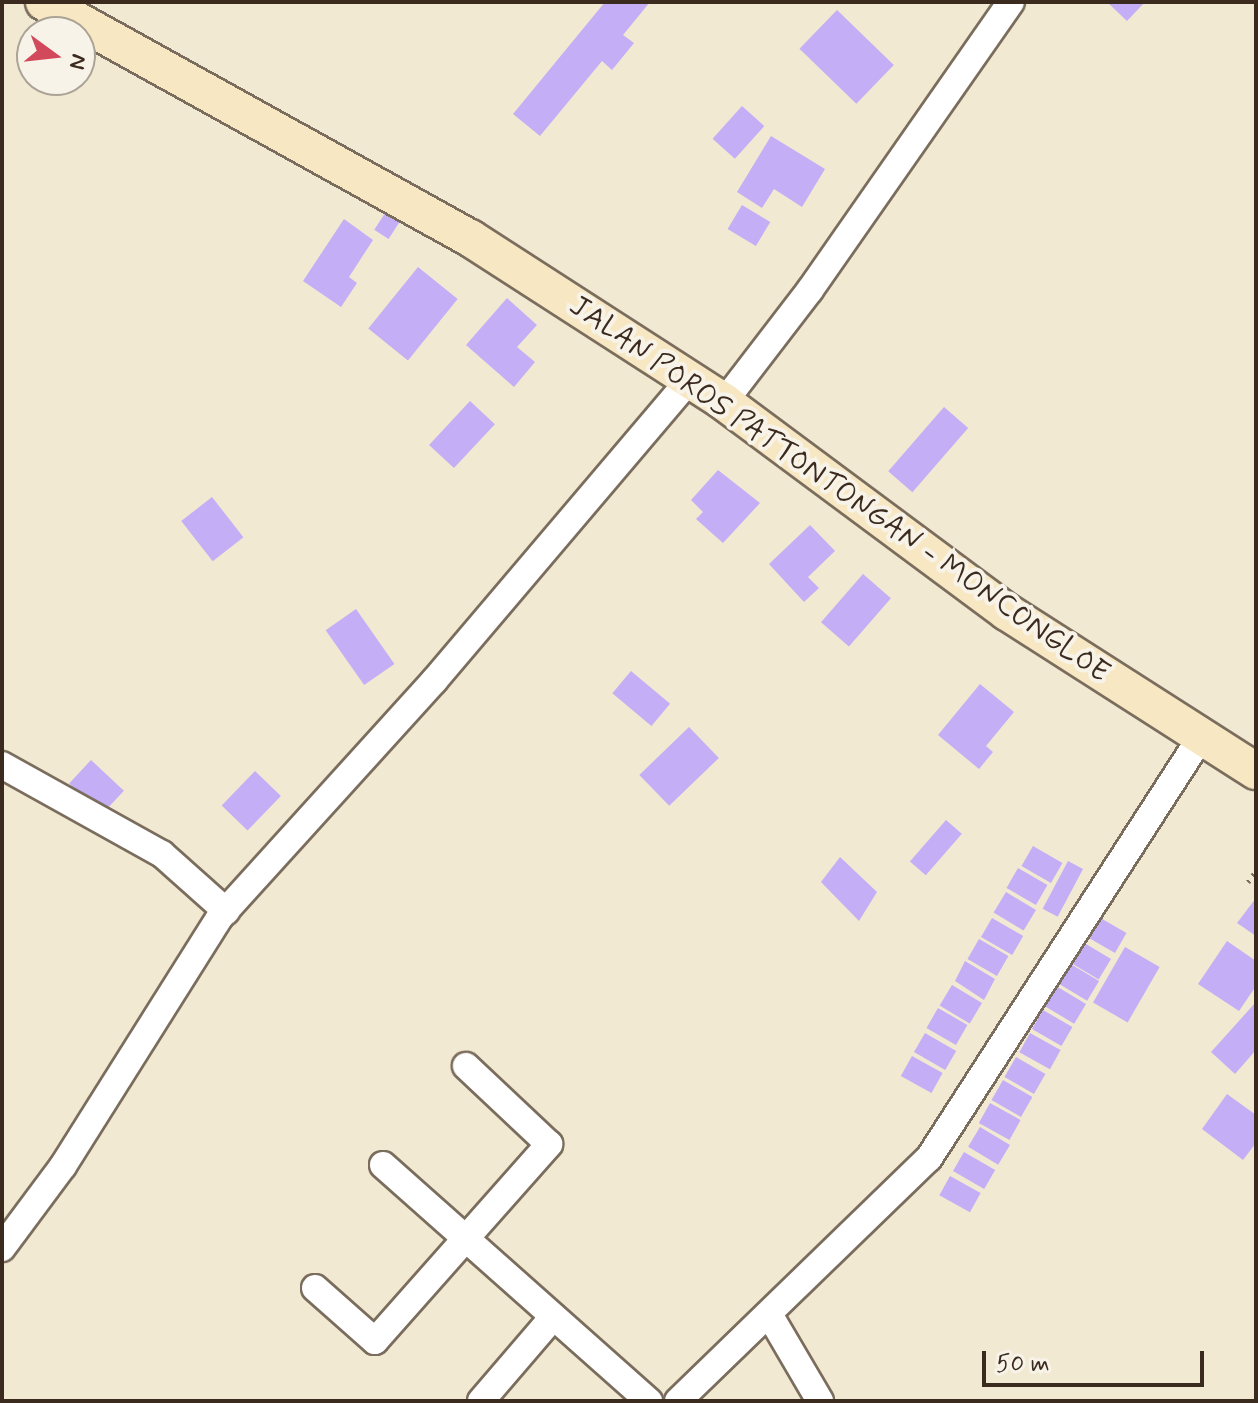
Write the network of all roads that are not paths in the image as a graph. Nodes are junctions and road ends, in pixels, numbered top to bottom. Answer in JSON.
{"nodes":[{"id":1,"x":1011,"y":2,"type":"edge"},
{"id":2,"x":48,"y":3,"type":"edge"},
{"id":3,"x":689,"y":380,"type":"junction"},
{"id":4,"x":724,"y":402,"type":"junction"},
{"id":5,"x":1201,"y":737,"type":"junction"},
{"id":6,"x":2,"y":765,"type":"edge"},
{"id":7,"x":1256,"y":771,"type":"edge"},
{"id":8,"x":226,"y":911,"type":"junction"},
{"id":9,"x":466,"y":1066,"type":"dead end"},
{"id":10,"x":383,"y":1165,"type":"dead end"},
{"id":11,"x":464,"y":1240,"type":"junction"},
{"id":12,"x":2,"y":1248,"type":"edge"},
{"id":13,"x":315,"y":1288,"type":"dead end"},
{"id":14,"x":769,"y":1314,"type":"junction"},
{"id":15,"x":553,"y":1317,"type":"junction"},
{"id":16,"x":495,"y":1397,"type":"edge"},
{"id":17,"x":649,"y":1401,"type":"edge"},
{"id":18,"x":678,"y":1401,"type":"edge"},
{"id":19,"x":820,"y":1401,"type":"edge"}],
"edges":[{"from":1,"to":4,"type":"street"},
{"from":2,"to":3,"type":"street","name":"JALAN POROS PATTONTONGAN - MONCONGLOE"},
{"from":3,"to":4,"type":"street","name":"JALAN POROS PATTONTONGAN - MONCONGLOE"},
{"from":3,"to":8,"type":"street"},
{"from":4,"to":5,"type":"street","name":"JALAN POROS PATTONTONGAN - MONCONGLOE"},
{"from":5,"to":7,"type":"street","name":"JALAN POROS PATTONTONGAN - MONCONGLOE"},
{"from":5,"to":14,"type":"street"},
{"from":6,"to":8,"type":"street"},
{"from":8,"to":12,"type":"street"},
{"from":9,"to":11,"type":"street"},
{"from":10,"to":11,"type":"street"},
{"from":11,"to":13,"type":"street"},
{"from":11,"to":15,"type":"street"},
{"from":14,"to":18,"type":"street"},
{"from":14,"to":19,"type":"street"},
{"from":15,"to":16,"type":"street"},
{"from":15,"to":17,"type":"street"}]}
